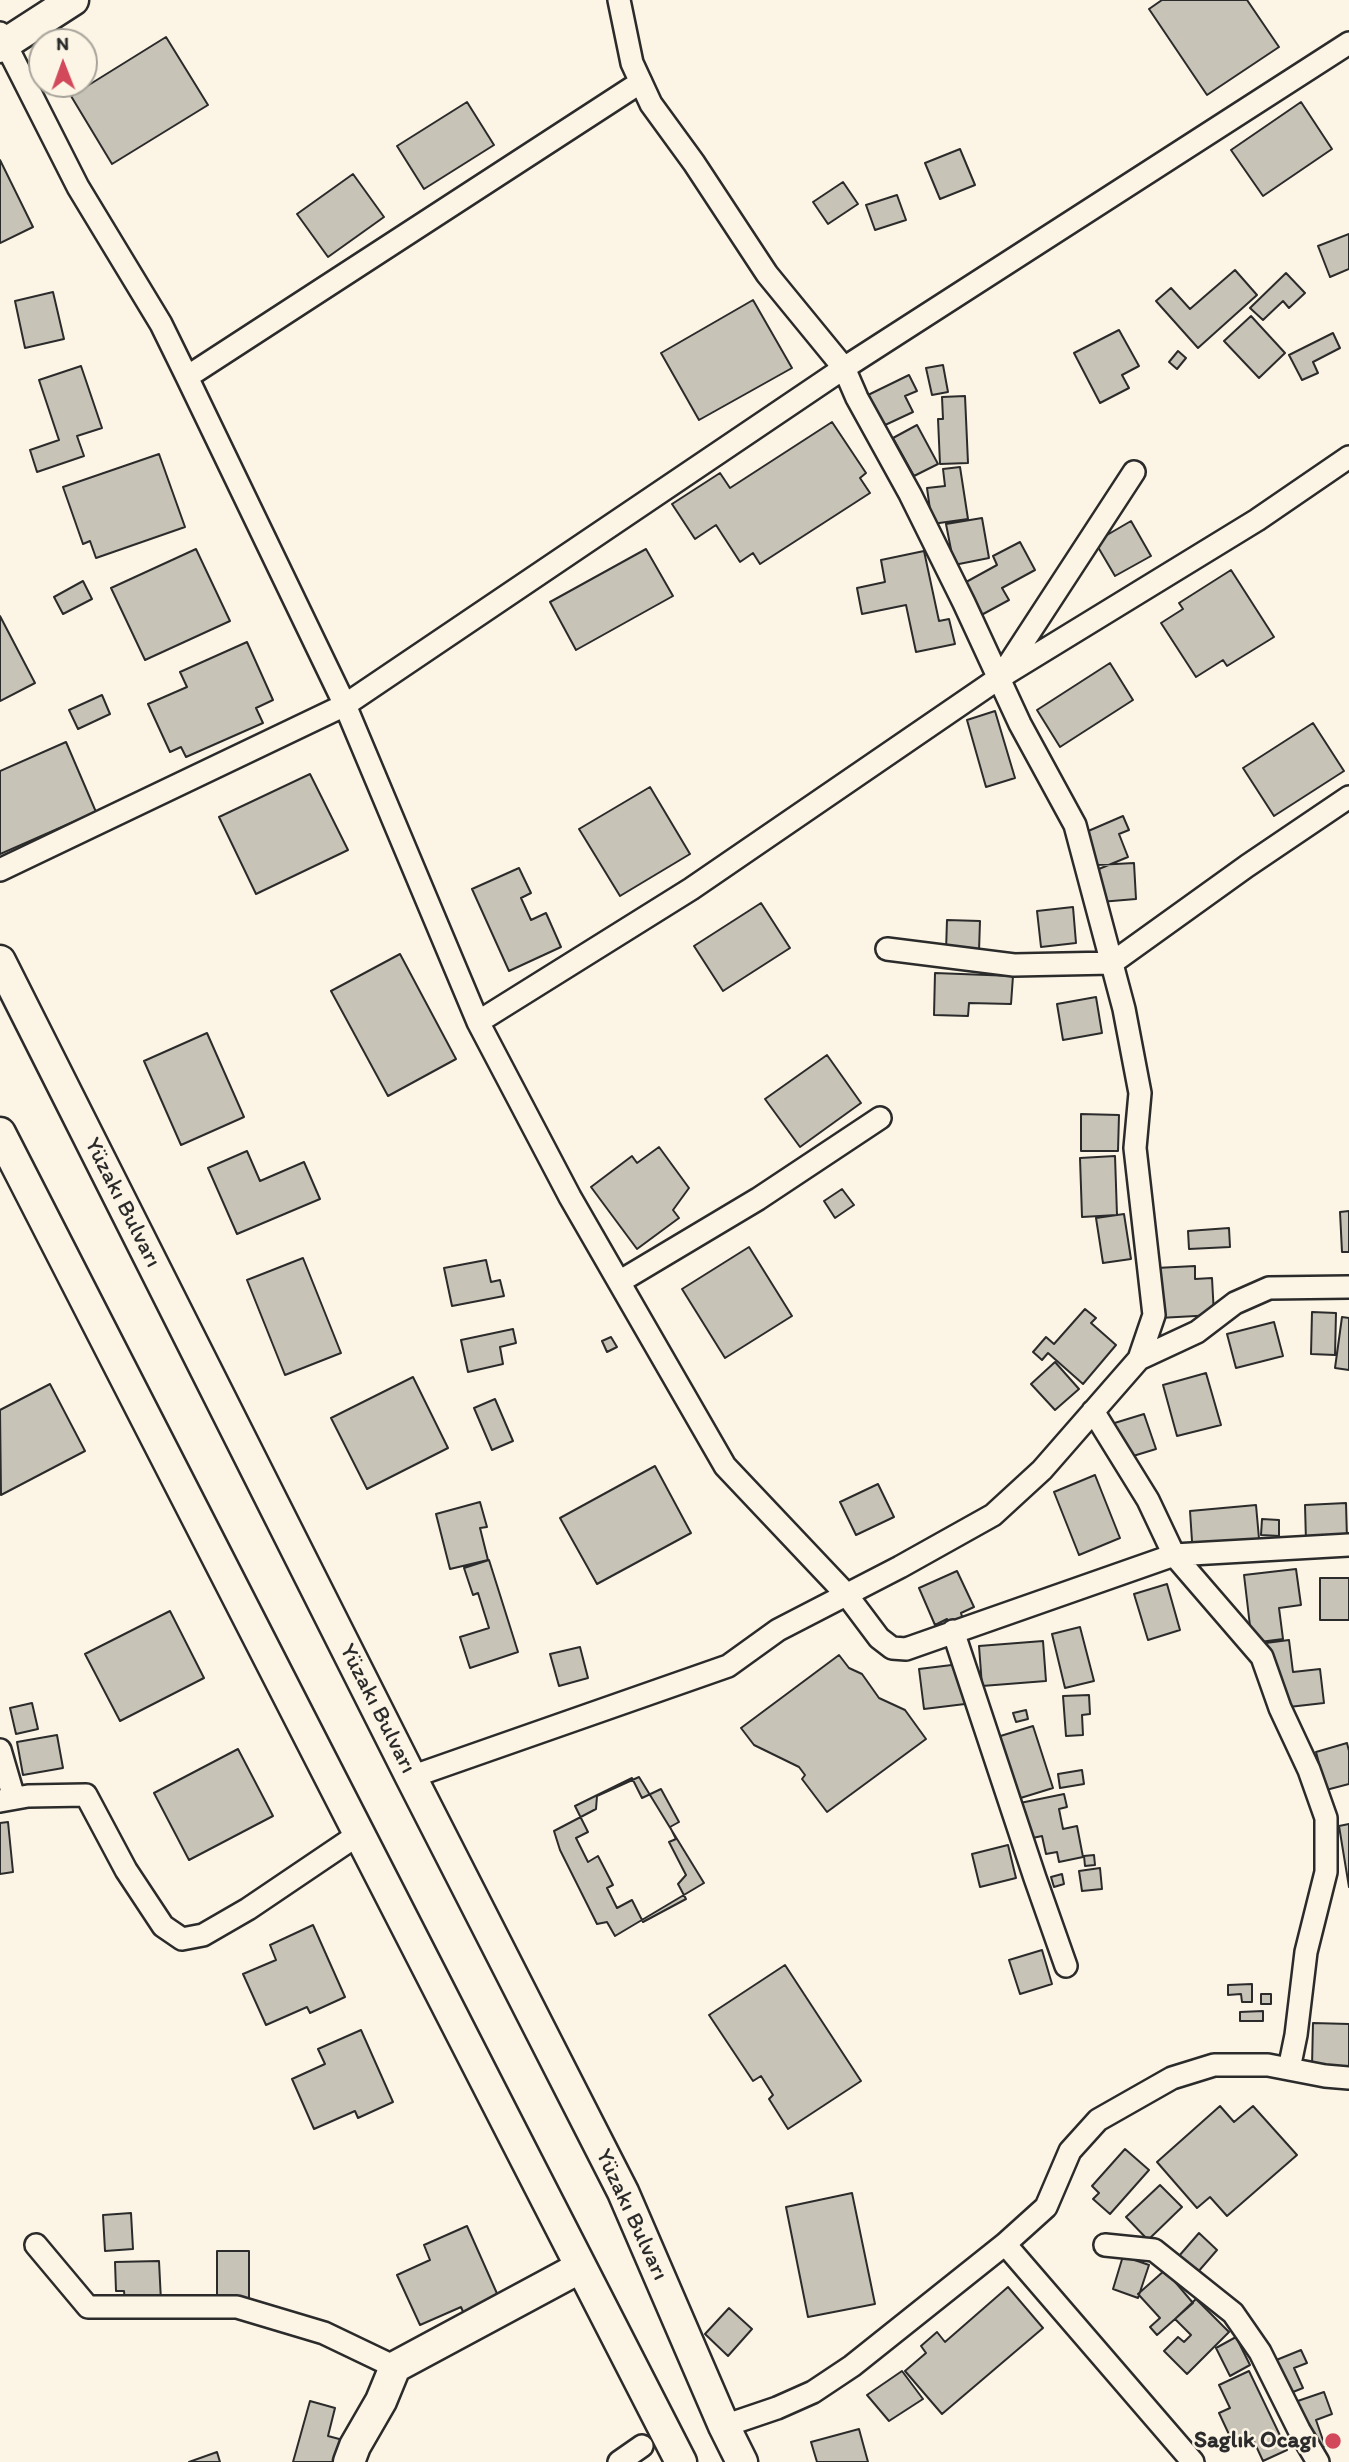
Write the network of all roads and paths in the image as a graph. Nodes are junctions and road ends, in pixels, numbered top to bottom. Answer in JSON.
{"nodes":[{"id":1,"x":73,"y":0,"type":"edge"},
{"id":2,"x":619,"y":0,"type":"edge"},
{"id":3,"x":2,"y":41,"type":"edge"},
{"id":4,"x":1349,"y":43,"type":"edge"},
{"id":5,"x":641,"y":82,"type":"junction"},
{"id":6,"x":844,"y":368,"type":"junction"},
{"id":7,"x":187,"y":377,"type":"junction"},
{"id":8,"x":1349,"y":457,"type":"edge"},
{"id":9,"x":1133,"y":472,"type":"dead end"},
{"id":10,"x":999,"y":678,"type":"junction"},
{"id":11,"x":345,"y":705,"type":"junction"},
{"id":12,"x":1349,"y":797,"type":"edge"},
{"id":13,"x":0,"y":870,"type":"edge"},
{"id":14,"x":887,"y":949,"type":"dead end"},
{"id":15,"x":0,"y":961,"type":"edge"},
{"id":16,"x":1112,"y":963,"type":"junction"},
{"id":17,"x":478,"y":1021,"type":"junction"},
{"id":18,"x":880,"y":1118,"type":"dead end"},
{"id":19,"x":0,"y":1133,"type":"edge"},
{"id":20,"x":619,"y":1282,"type":"junction"},
{"id":21,"x":1349,"y":1287,"type":"edge"},
{"id":22,"x":1139,"y":1359,"type":"junction"},
{"id":23,"x":1093,"y":1411,"type":"junction"},
{"id":24,"x":1349,"y":1545,"type":"edge"},
{"id":25,"x":1174,"y":1555,"type":"junction"},
{"id":26,"x":846,"y":1594,"type":"junction"},
{"id":27,"x":953,"y":1631,"type":"junction"},
{"id":28,"x":0,"y":1750,"type":"edge"},
{"id":29,"x":411,"y":1777,"type":"junction"},
{"id":30,"x":7,"y":1799,"type":"edge"},
{"id":31,"x":359,"y":1834,"type":"junction"},
{"id":32,"x":1066,"y":1966,"type":"dead end"},
{"id":33,"x":1289,"y":2069,"type":"junction"},
{"id":34,"x":1349,"y":2078,"type":"edge"},
{"id":35,"x":1005,"y":2244,"type":"junction"},
{"id":36,"x":36,"y":2245,"type":"dead end"},
{"id":37,"x":1105,"y":2245,"type":"dead end"},
{"id":38,"x":581,"y":2267,"type":"junction"},
{"id":39,"x":395,"y":2367,"type":"junction"},
{"id":40,"x":724,"y":2426,"type":"junction"},
{"id":41,"x":642,"y":2446,"type":"dead end"},
{"id":42,"x":349,"y":2462,"type":"edge"},
{"id":43,"x":619,"y":2462,"type":"edge"},
{"id":44,"x":681,"y":2462,"type":"edge"},
{"id":45,"x":742,"y":2462,"type":"edge"},
{"id":46,"x":1193,"y":2462,"type":"edge"},
{"id":47,"x":1318,"y":2462,"type":"edge"}],
"edges":[{"from":1,"to":3,"type":"main road"},
{"from":2,"to":5,"type":"street"},
{"from":3,"to":7,"type":"street"},
{"from":4,"to":6,"type":"street"},
{"from":5,"to":6,"type":"street"},
{"from":5,"to":7,"type":"street"},
{"from":6,"to":10,"type":"street"},
{"from":6,"to":11,"type":"street"},
{"from":7,"to":11,"type":"street"},
{"from":8,"to":10,"type":"street"},
{"from":9,"to":10,"type":"street"},
{"from":10,"to":16,"type":"street"},
{"from":10,"to":17,"type":"street"},
{"from":11,"to":13,"type":"street"},
{"from":11,"to":17,"type":"street"},
{"from":12,"to":16,"type":"street"},
{"from":14,"to":16,"type":"street"},
{"from":15,"to":29,"type":"main road","name":"Yüzakı Bulvarı"},
{"from":16,"to":22,"type":"street"},
{"from":17,"to":20,"type":"street"},
{"from":18,"to":20,"type":"street"},
{"from":19,"to":31,"type":"main road"},
{"from":20,"to":26,"type":"street"},
{"from":21,"to":22,"type":"street"},
{"from":22,"to":23,"type":"street"},
{"from":23,"to":25,"type":"street"},
{"from":23,"to":26,"type":"street"},
{"from":24,"to":25,"type":"street"},
{"from":25,"to":27,"type":"street"},
{"from":25,"to":33,"type":"street"},
{"from":26,"to":27,"type":"street"},
{"from":26,"to":29,"type":"street"},
{"from":27,"to":32,"type":"street"},
{"from":28,"to":30,"type":"street"},
{"from":29,"to":40,"type":"main road","name":"Yüzakı Bulvarı"},
{"from":30,"to":31,"type":"street"},
{"from":31,"to":38,"type":"main road"},
{"from":33,"to":34,"type":"street"},
{"from":33,"to":35,"type":"street"},
{"from":35,"to":40,"type":"street"},
{"from":35,"to":46,"type":"street"},
{"from":36,"to":39,"type":"street"},
{"from":37,"to":47,"type":"street"},
{"from":38,"to":39,"type":"main road"},
{"from":38,"to":44,"type":"main road"},
{"from":39,"to":42,"type":"main road"},
{"from":40,"to":45,"type":"main road","name":"Yüzakı Bulvarı"},
{"from":41,"to":43,"type":"street"}]}
